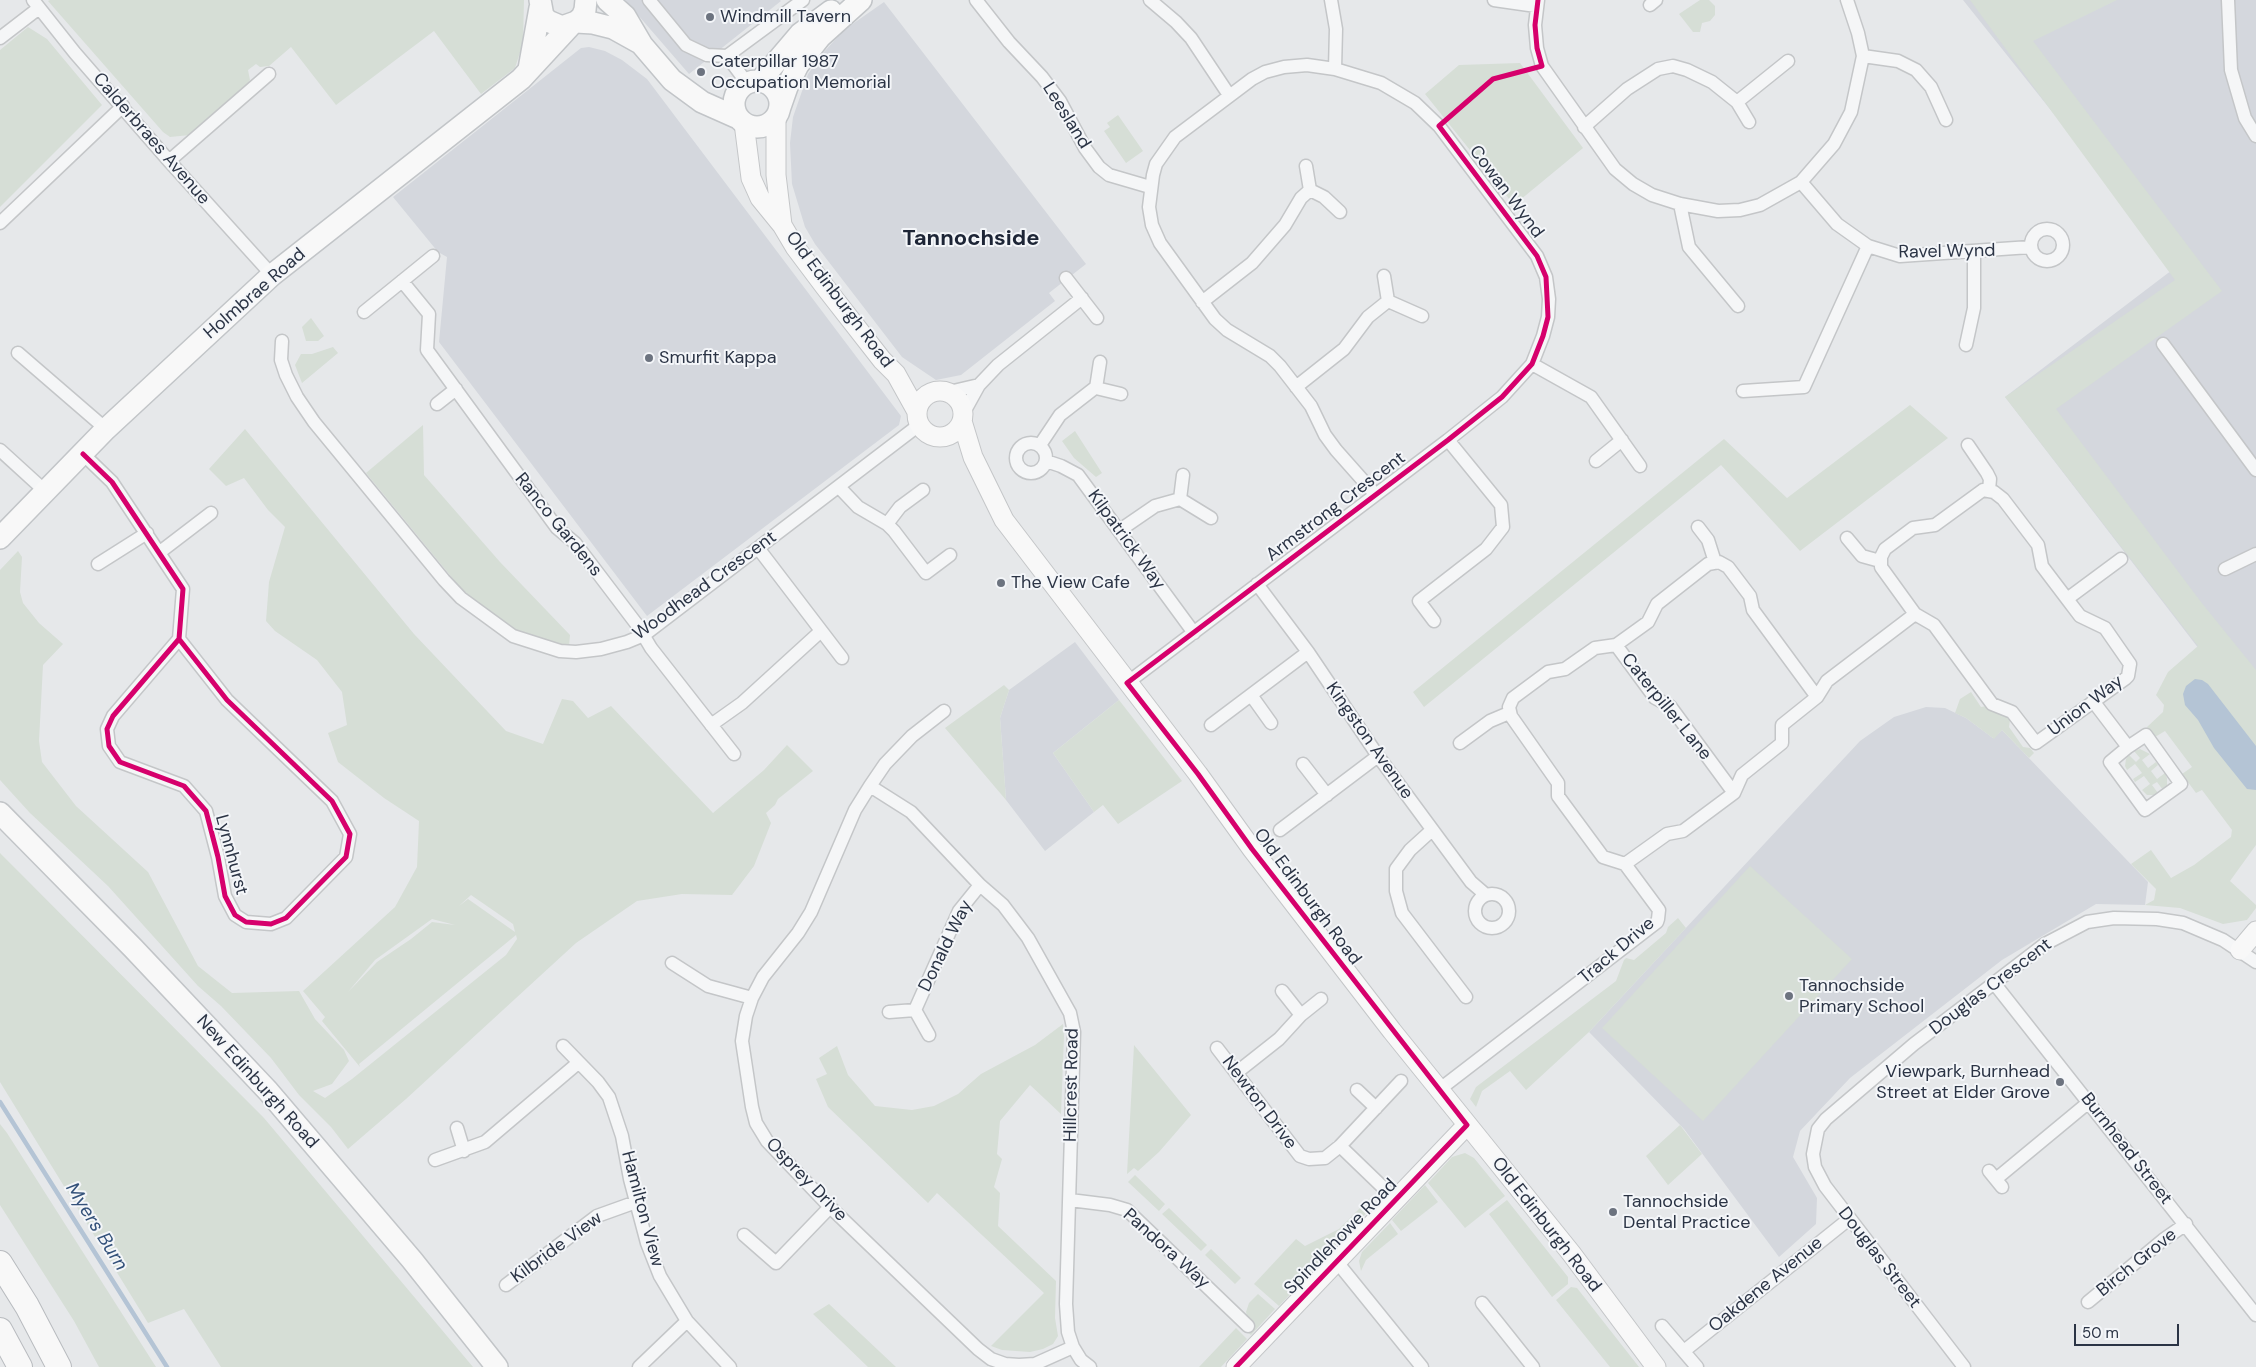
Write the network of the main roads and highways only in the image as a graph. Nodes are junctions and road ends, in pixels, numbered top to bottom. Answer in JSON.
{"nodes":[{"id":1,"x":586,"y":0,"type":"edge"},
{"id":2,"x":606,"y":0,"type":"edge"},
{"id":3,"x":853,"y":0,"type":"edge"},
{"id":4,"x":861,"y":0,"type":"edge"},
{"id":5,"x":540,"y":4,"type":"edge"},
{"id":6,"x":573,"y":24,"type":"junction"},
{"id":7,"x":642,"y":45,"type":"junction"},
{"id":8,"x":529,"y":70,"type":"junction"},
{"id":9,"x":748,"y":85,"type":"junction"},
{"id":10,"x":684,"y":88,"type":"junction"},
{"id":11,"x":778,"y":112,"type":"junction"},
{"id":12,"x":741,"y":121,"type":"junction"},
{"id":13,"x":782,"y":225,"type":"junction"},
{"id":14,"x":896,"y":374,"type":"junction"},
{"id":15,"x":943,"y":391,"type":"junction"},
{"id":16,"x":918,"y":417,"type":"junction"},
{"id":17,"x":962,"y":417,"type":"junction"},
{"id":18,"x":942,"y":437,"type":"junction"},
{"id":19,"x":973,"y":457,"type":"junction"},
{"id":20,"x":0,"y":538,"type":"edge"},
{"id":21,"x":0,"y":813,"type":"edge"},
{"id":22,"x":2256,"y":932,"type":"edge"},
{"id":23,"x":2240,"y":950,"type":"road end"},
{"id":24,"x":1467,"y":1125,"type":"junction"},
{"id":25,"x":0,"y":1263,"type":"edge"},
{"id":26,"x":0,"y":1330,"type":"edge"},
{"id":27,"x":20,"y":1367,"type":"edge"},
{"id":28,"x":59,"y":1367,"type":"edge"},
{"id":29,"x":497,"y":1367,"type":"edge"},
{"id":30,"x":1236,"y":1367,"type":"edge"},
{"id":31,"x":1656,"y":1367,"type":"edge"}],
"edges":[{"from":1,"to":6,"type":"main road","name":"Holmbrae Road"},
{"from":2,"to":7,"type":"main road"},
{"from":3,"to":9,"type":"main road"},
{"from":4,"to":11,"type":"main road"},
{"from":5,"to":6,"type":"main road"},
{"from":5,"to":8,"type":"main road"},
{"from":6,"to":7,"type":"main road"},
{"from":6,"to":8,"type":"main road","name":"Holmbrae Road"},
{"from":7,"to":10,"type":"main road"},
{"from":8,"to":20,"type":"main road","name":"Holmbrae Road"},
{"from":9,"to":10,"type":"main road"},
{"from":9,"to":11,"type":"main road"},
{"from":9,"to":12,"type":"main road"},
{"from":10,"to":12,"type":"main road"},
{"from":11,"to":12,"type":"main road"},
{"from":11,"to":13,"type":"main road","name":"Old Edinburgh Road"},
{"from":12,"to":13,"type":"main road","name":"Old Edinburgh Road"},
{"from":13,"to":14,"type":"main road","name":"Old Edinburgh Road"},
{"from":14,"to":15,"type":"main road","name":"Old Edinburgh Road"},
{"from":14,"to":16,"type":"main road","name":"Old Edinburgh Road"},
{"from":15,"to":16,"type":"main road"},
{"from":15,"to":17,"type":"main road","name":"Old Edinburgh Road"},
{"from":16,"to":18,"type":"main road"},
{"from":17,"to":18,"type":"main road"},
{"from":17,"to":19,"type":"main road","name":"Old Edinburgh Road"},
{"from":18,"to":19,"type":"main road"},
{"from":19,"to":24,"type":"main road","name":"Old Edinburgh Road"},
{"from":21,"to":29,"type":"main road","name":"New Edinburgh Road"},
{"from":22,"to":23,"type":"main road"},
{"from":24,"to":30,"type":"main road","name":"Spindlehowe Road"},
{"from":24,"to":31,"type":"main road","name":"Old Edinburgh Road"},
{"from":25,"to":28,"type":"highway"},
{"from":26,"to":27,"type":"highway"}]}
